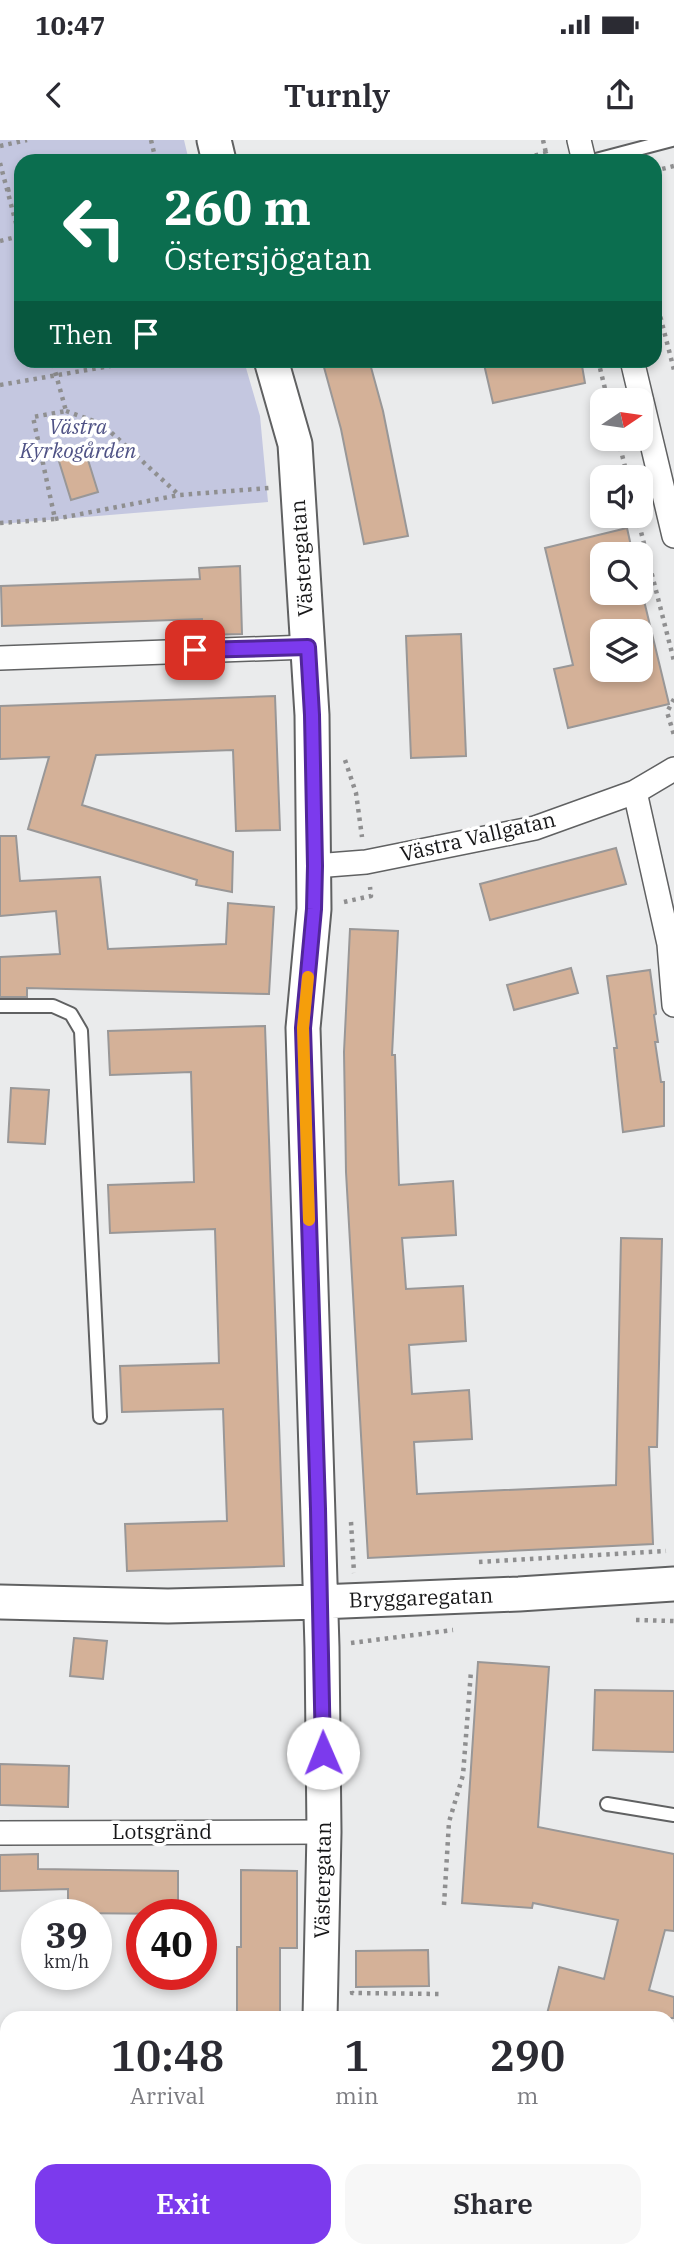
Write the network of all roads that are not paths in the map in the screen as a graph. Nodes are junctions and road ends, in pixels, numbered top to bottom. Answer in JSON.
{"nodes":[{"id":1,"x":672,"y":140,"type":"edge"},
{"id":2,"x":619,"y":154,"type":"edge"},
{"id":3,"x":273,"y":368,"type":"edge"},
{"id":4,"x":634,"y":368,"type":"edge"},
{"id":5,"x":674,"y":536,"type":"edge"},
{"id":6,"x":308,"y":647,"type":"junction"},
{"id":7,"x":0,"y":658,"type":"edge"},
{"id":8,"x":674,"y":769,"type":"edge"},
{"id":9,"x":635,"y":792,"type":"junction"},
{"id":10,"x":315,"y":866,"type":"junction"},
{"id":11,"x":674,"y":1005,"type":"edge"},
{"id":12,"x":0,"y":1006,"type":"edge"},
{"id":13,"x":100,"y":1417,"type":"dead end"},
{"id":14,"x":674,"y":1584,"type":"edge"},
{"id":15,"x":0,"y":1602,"type":"edge"},
{"id":16,"x":319,"y":1602,"type":"junction"},
{"id":17,"x":607,"y":1804,"type":"dead end"},
{"id":18,"x":674,"y":1815,"type":"edge"},
{"id":19,"x":324,"y":1832,"type":"junction"},
{"id":20,"x":0,"y":1833,"type":"edge"},
{"id":21,"x":320,"y":2011,"type":"edge"}],
"edges":[{"from":1,"to":2,"type":"lane"},
{"from":3,"to":6,"type":"street","name":"Västergatan"},
{"from":4,"to":5,"type":"street"},
{"from":6,"to":7,"type":"street"},
{"from":6,"to":10,"type":"street","name":"Västergatan"},
{"from":8,"to":9,"type":"street","name":"Västra Vallgatan"},
{"from":9,"to":10,"type":"street","name":"Västra Vallgatan"},
{"from":9,"to":11,"type":"street"},
{"from":10,"to":16,"type":"street","name":"Västergatan"},
{"from":12,"to":13,"type":"lane"},
{"from":14,"to":16,"type":"street","name":"Bryggaregatan"},
{"from":15,"to":16,"type":"street","name":"Bryggaregatan"},
{"from":16,"to":19,"type":"street","name":"Västergatan"},
{"from":17,"to":18,"type":"lane"},
{"from":19,"to":20,"type":"street","name":"Lotsgränd"},
{"from":19,"to":21,"type":"street","name":"Västergatan"}]}
